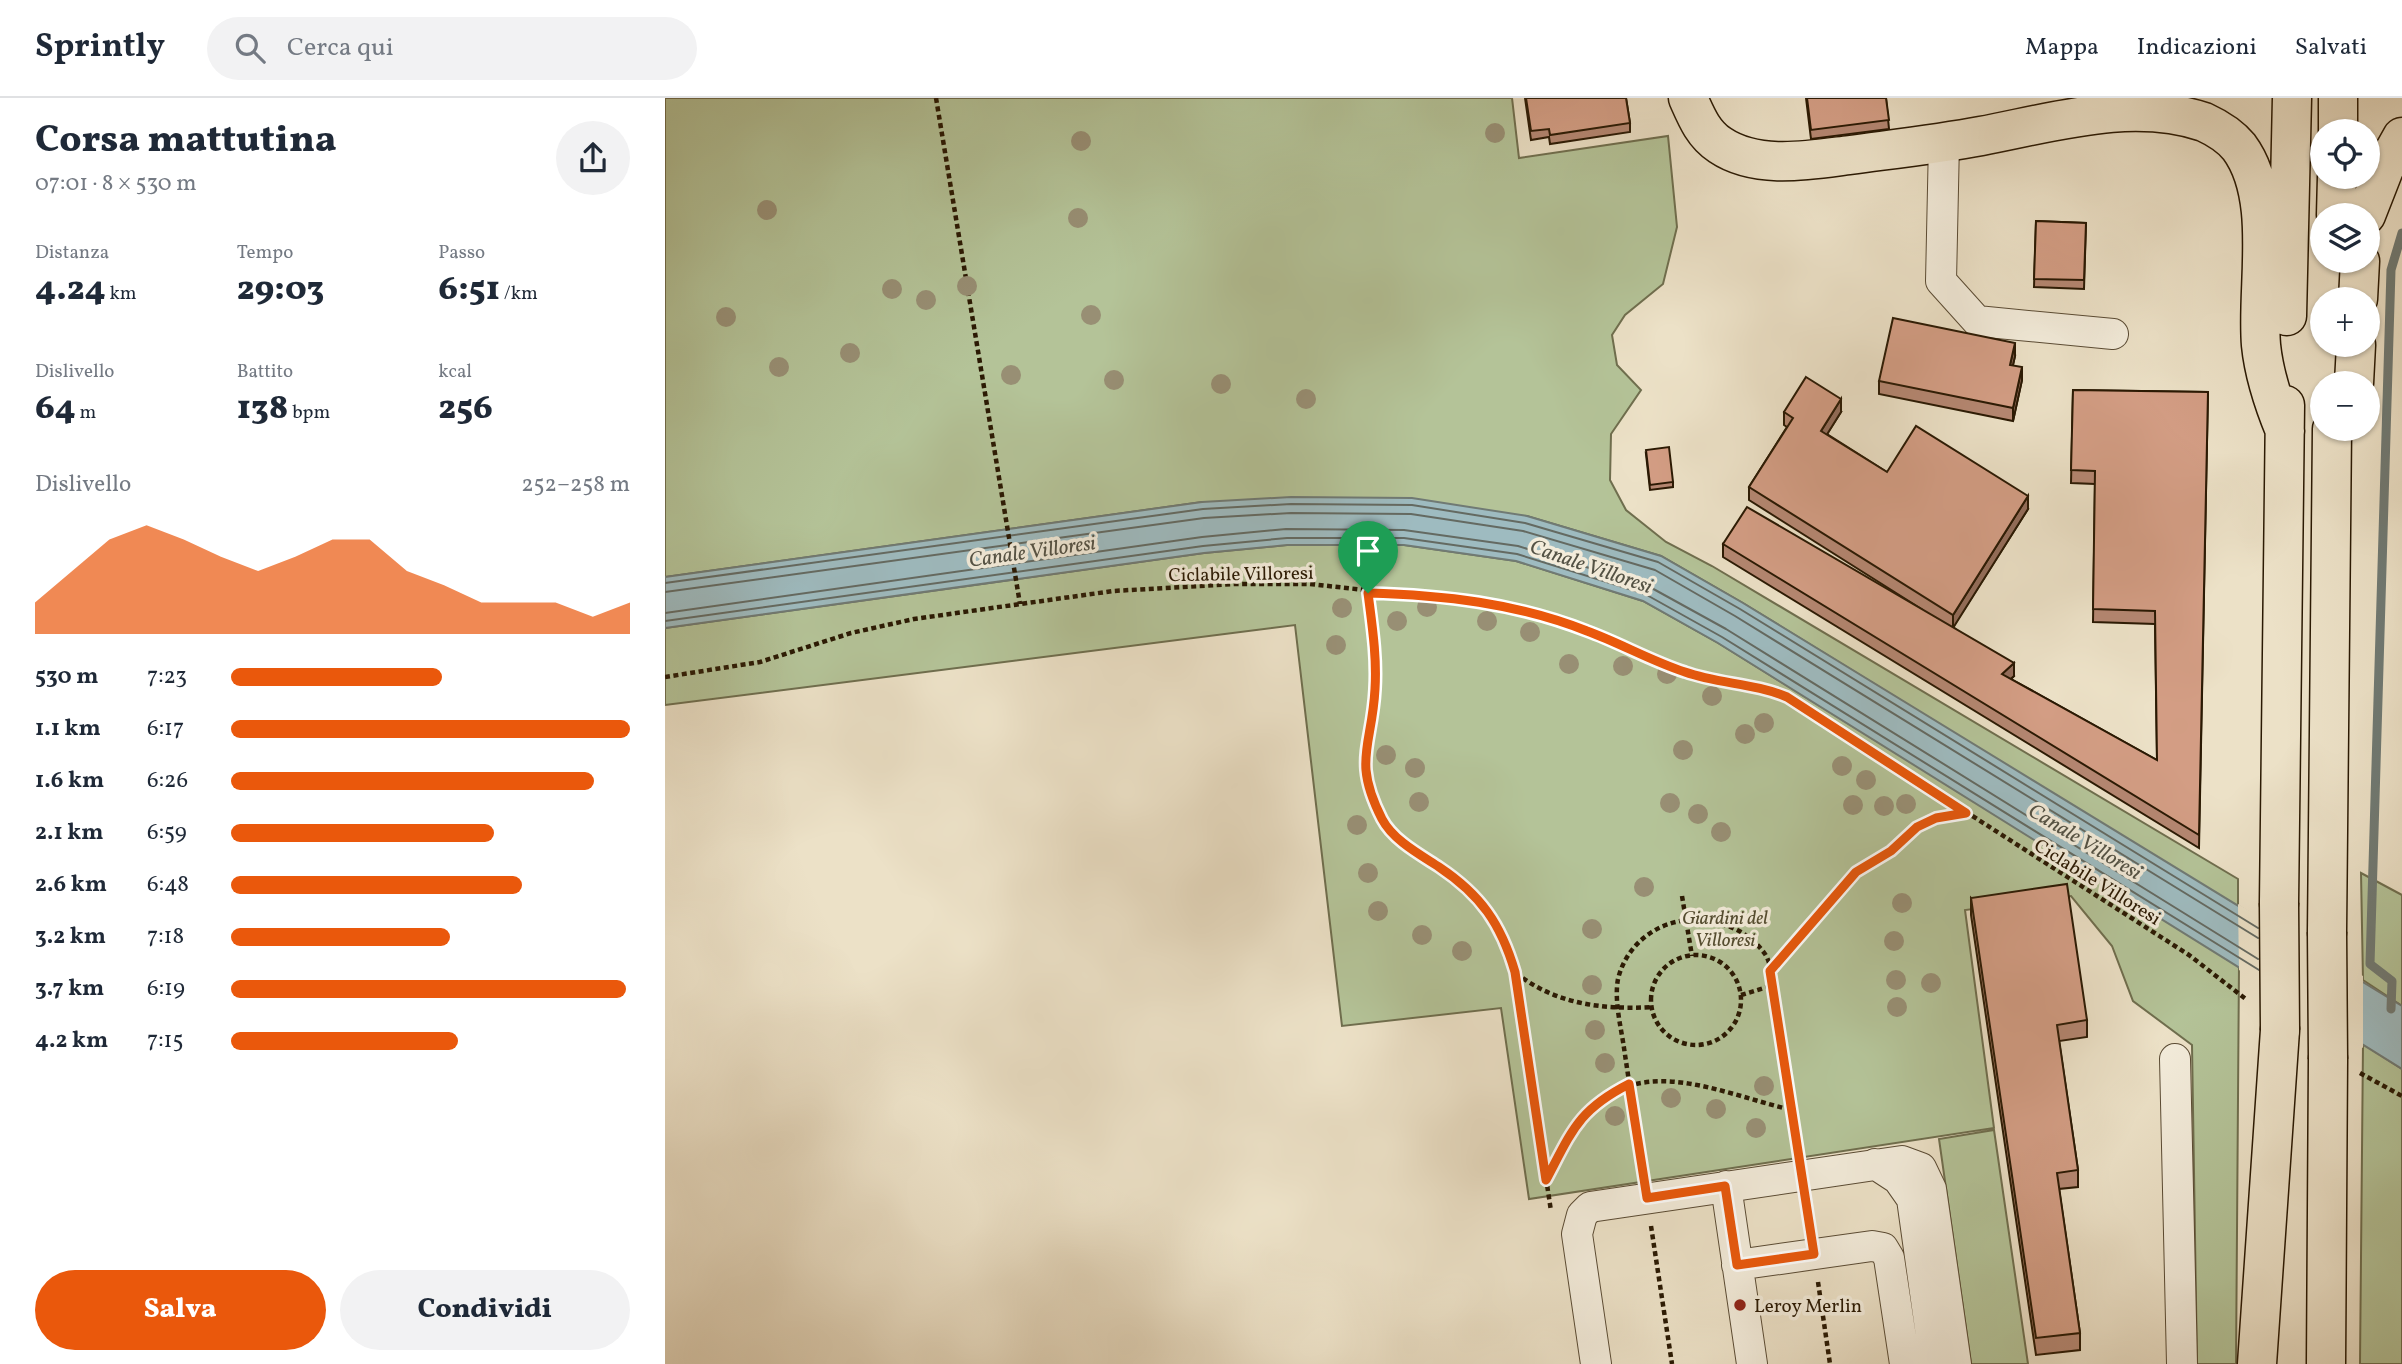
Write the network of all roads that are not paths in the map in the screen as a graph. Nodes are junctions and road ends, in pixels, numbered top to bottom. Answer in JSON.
{"nodes":[{"id":1,"x":1688,"y":98,"type":"edge"},
{"id":2,"x":2127,"y":98,"type":"edge"},
{"id":3,"x":2292,"y":98,"type":"edge"},
{"id":4,"x":2338,"y":98,"type":"edge"},
{"id":5,"x":2083,"y":114,"type":"junction"},
{"id":6,"x":2338,"y":119,"type":"edge"},
{"id":7,"x":2402,"y":137,"type":"edge"},
{"id":8,"x":1944,"y":142,"type":"junction"},
{"id":9,"x":2371,"y":203,"type":"edge"},
{"id":10,"x":2113,"y":334,"type":"dead end"},
{"id":11,"x":2285,"y":431,"type":"junction"},
{"id":12,"x":2333,"y":441,"type":"edge"},
{"id":13,"x":2280,"y":1030,"type":"junction"},
{"id":14,"x":2175,"y":1059,"type":"dead end"},
{"id":15,"x":1875,"y":1164,"type":"junction"},
{"id":16,"x":1725,"y":1186,"type":"junction"},
{"id":17,"x":1737,"y":1265,"type":"junction"},
{"id":18,"x":1596,"y":1364,"type":"edge"},
{"id":19,"x":1752,"y":1364,"type":"edge"},
{"id":20,"x":1905,"y":1364,"type":"edge"},
{"id":21,"x":1935,"y":1364,"type":"edge"},
{"id":22,"x":1957,"y":1364,"type":"edge"},
{"id":23,"x":2182,"y":1364,"type":"edge"},
{"id":24,"x":2257,"y":1364,"type":"edge"},
{"id":25,"x":2280,"y":1364,"type":"edge"},
{"id":26,"x":2326,"y":1364,"type":"edge"}],
"edges":[{"from":1,"to":8,"type":"highway"},
{"from":2,"to":5,"type":"highway"},
{"from":3,"to":11,"type":"highway"},
{"from":4,"to":6,"type":"highway"},
{"from":5,"to":8,"type":"highway"},
{"from":5,"to":11,"type":"highway"},
{"from":7,"to":9,"type":"highway"},
{"from":8,"to":10,"type":"lane"},
{"from":11,"to":13,"type":"highway","bridge":true},
{"from":12,"to":26,"type":"highway","bridge":true},
{"from":13,"to":24,"type":"highway"},
{"from":13,"to":25,"type":"highway"},
{"from":14,"to":23,"type":"lane"},
{"from":15,"to":16,"type":"lane"},
{"from":15,"to":21,"type":"lane"},
{"from":15,"to":22,"type":"lane"},
{"from":16,"to":17,"type":"lane"},
{"from":16,"to":18,"type":"lane"},
{"from":17,"to":19,"type":"lane"},
{"from":17,"to":20,"type":"lane"}]}
